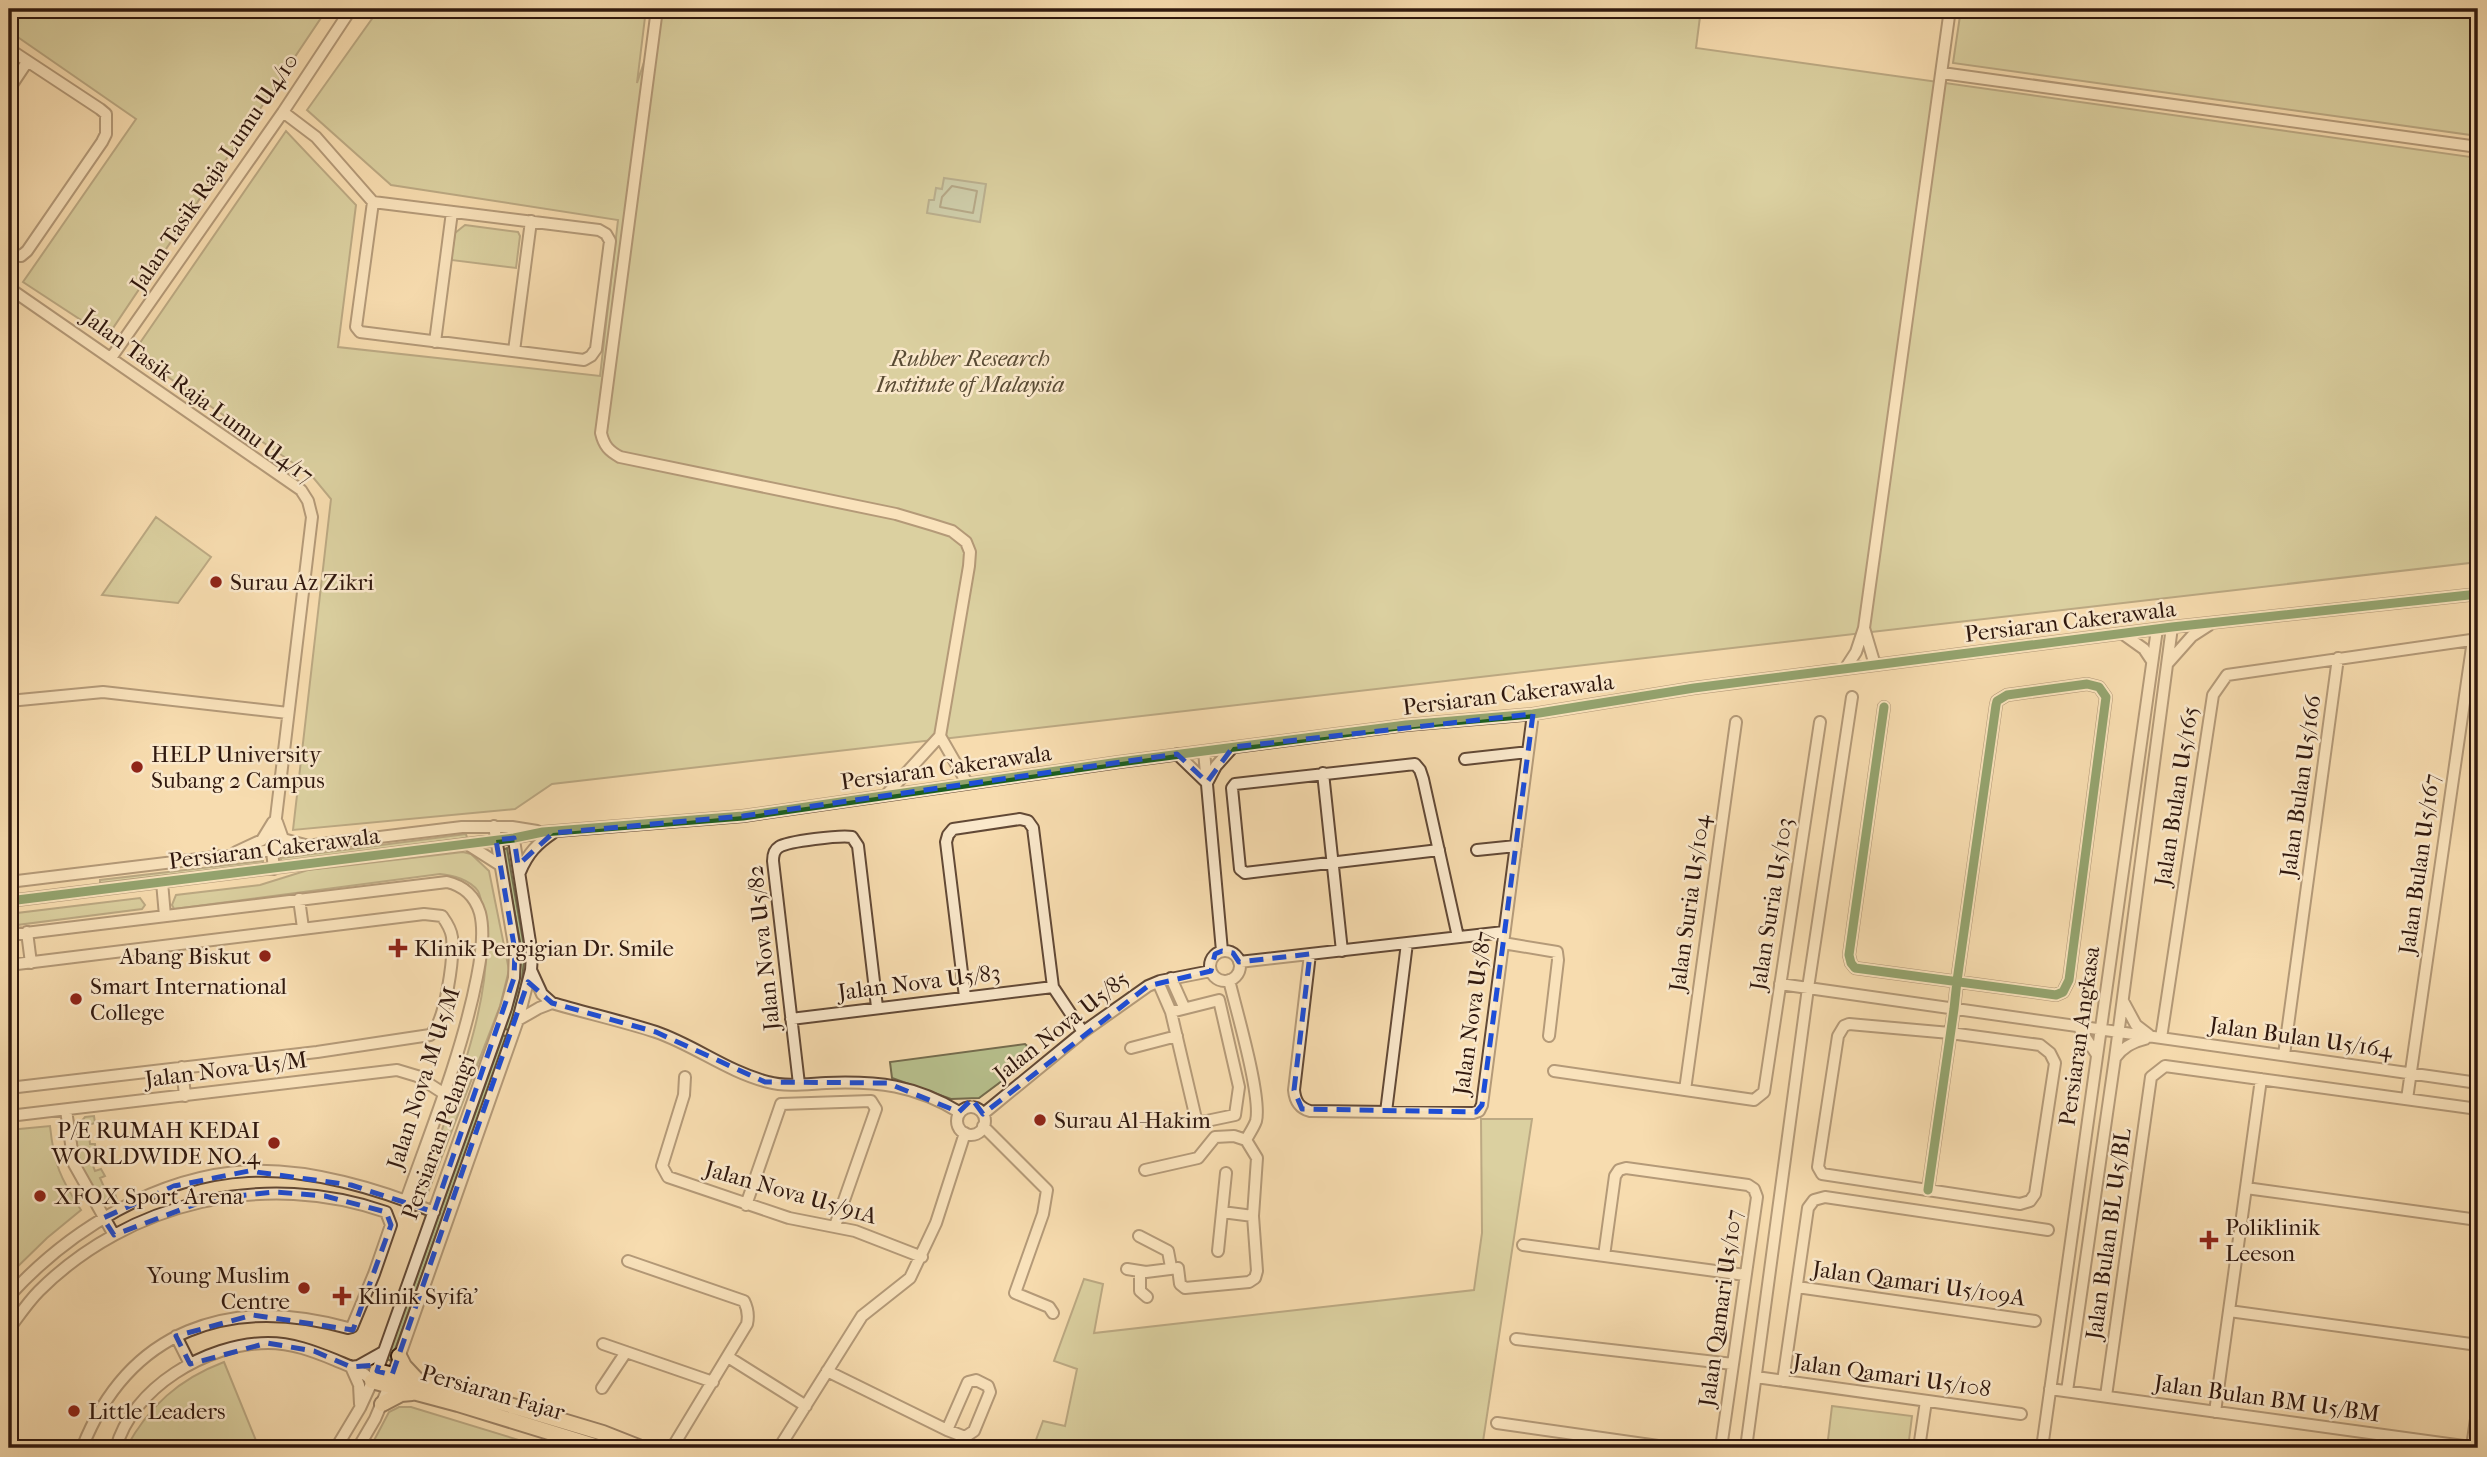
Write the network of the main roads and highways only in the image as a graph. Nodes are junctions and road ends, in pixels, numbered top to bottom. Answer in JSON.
{"nodes":[{"id":1,"x":399,"y":1356,"type":"road end"},
{"id":2,"x":371,"y":1375,"type":"road end"},
{"id":3,"x":417,"y":1387,"type":"junction"},
{"id":4,"x":382,"y":1404,"type":"road end"},
{"id":5,"x":633,"y":1446,"type":"edge"},
{"id":6,"x":600,"y":1448,"type":"edge"}],
"edges":[{"from":1,"to":3,"type":"main road"},
{"from":2,"to":3,"type":"main road"},
{"from":3,"to":4,"type":"main road"},
{"from":3,"to":5,"type":"main road"},
{"from":3,"to":6,"type":"main road","name":"Persiaran Fajar"}]}
